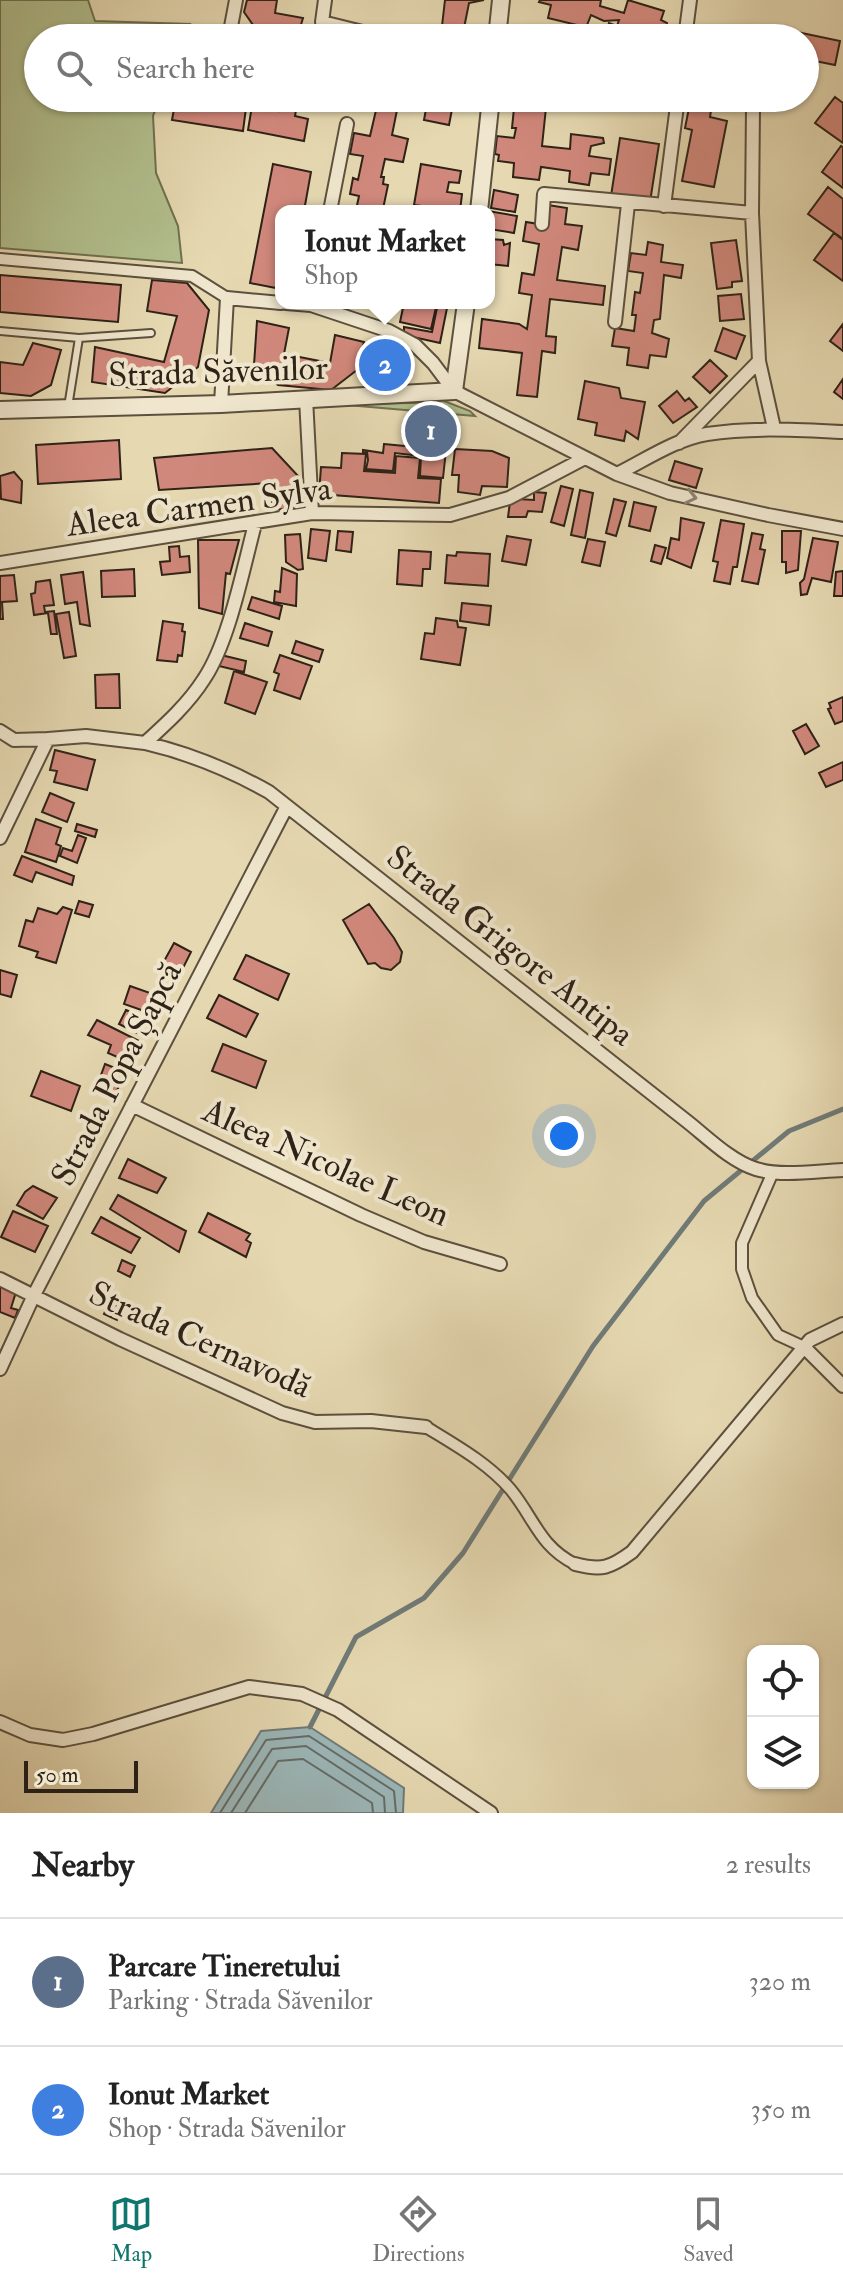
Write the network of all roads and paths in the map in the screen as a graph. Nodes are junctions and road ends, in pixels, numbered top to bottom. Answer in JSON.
{"nodes":[{"id":1,"x":236,"y":0,"type":"edge"},
{"id":2,"x":325,"y":0,"type":"edge"},
{"id":3,"x":501,"y":0,"type":"edge"},
{"id":4,"x":690,"y":0,"type":"edge"},
{"id":5,"x":232,"y":24,"type":"edge"},
{"id":6,"x":330,"y":24,"type":"edge"},
{"id":7,"x":498,"y":24,"type":"edge"},
{"id":8,"x":687,"y":24,"type":"edge"},
{"id":9,"x":490,"y":112,"type":"edge"},
{"id":10,"x":676,"y":112,"type":"edge"},
{"id":11,"x":753,"y":112,"type":"edge"},
{"id":12,"x":347,"y":124,"type":"dead end"},
{"id":13,"x":628,"y":204,"type":"junction"},
{"id":14,"x":331,"y":205,"type":"edge"},
{"id":15,"x":480,"y":205,"type":"edge"},
{"id":16,"x":664,"y":206,"type":"junction"},
{"id":17,"x":752,"y":213,"type":"junction"},
{"id":18,"x":542,"y":224,"type":"dead end"},
{"id":19,"x":0,"y":259,"type":"edge"},
{"id":20,"x":227,"y":298,"type":"junction"},
{"id":21,"x":275,"y":302,"type":"edge"},
{"id":22,"x":325,"y":309,"type":"edge"},
{"id":23,"x":465,"y":309,"type":"edge"},
{"id":24,"x":615,"y":322,"type":"dead end"},
{"id":25,"x":0,"y":331,"type":"edge"},
{"id":26,"x":151,"y":333,"type":"dead end"},
{"id":27,"x":79,"y":338,"type":"junction"},
{"id":28,"x":759,"y":361,"type":"junction"},
{"id":29,"x":454,"y":391,"type":"junction"},
{"id":30,"x":306,"y":398,"type":"junction"},
{"id":31,"x":221,"y":404,"type":"junction"},
{"id":32,"x":68,"y":407,"type":"junction"},
{"id":33,"x":0,"y":410,"type":"edge"},
{"id":34,"x":774,"y":428,"type":"junction"},
{"id":35,"x":843,"y":432,"type":"edge"},
{"id":36,"x":679,"y":443,"type":"junction"},
{"id":37,"x":585,"y":458,"type":"junction"},
{"id":38,"x":617,"y":474,"type":"junction"},
{"id":39,"x":312,"y":513,"type":"junction"},
{"id":40,"x":255,"y":524,"type":"junction"},
{"id":41,"x":843,"y":529,"type":"edge"},
{"id":42,"x":0,"y":563,"type":"edge"},
{"id":43,"x":0,"y":731,"type":"edge"},
{"id":44,"x":48,"y":739,"type":"junction"},
{"id":45,"x":145,"y":743,"type":"junction"},
{"id":46,"x":287,"y":806,"type":"junction"},
{"id":47,"x":0,"y":838,"type":"edge"},
{"id":48,"x":132,"y":1105,"type":"junction"},
{"id":49,"x":843,"y":1170,"type":"edge"},
{"id":50,"x":773,"y":1172,"type":"junction"},
{"id":51,"x":500,"y":1264,"type":"dead end"},
{"id":52,"x":0,"y":1279,"type":"edge"},
{"id":53,"x":34,"y":1295,"type":"junction"},
{"id":54,"x":843,"y":1324,"type":"edge"},
{"id":55,"x":804,"y":1347,"type":"junction"},
{"id":56,"x":0,"y":1369,"type":"edge"},
{"id":57,"x":843,"y":1386,"type":"edge"},
{"id":58,"x":426,"y":1427,"type":"joint"},
{"id":59,"x":575,"y":1564,"type":"joint"},
{"id":60,"x":0,"y":1722,"type":"edge"},
{"id":61,"x":491,"y":1813,"type":"edge"}],
"edges":[{"from":1,"to":5,"type":"street"},
{"from":2,"to":6,"type":"street"},
{"from":3,"to":7,"type":"street"},
{"from":4,"to":8,"type":"street"},
{"from":9,"to":15,"type":"street"},
{"from":10,"to":16,"type":"street"},
{"from":11,"to":17,"type":"street"},
{"from":12,"to":14,"type":"street"},
{"from":13,"to":16,"type":"street"},
{"from":13,"to":18,"type":"street"},
{"from":13,"to":24,"type":"street"},
{"from":16,"to":17,"type":"street"},
{"from":17,"to":28,"type":"street"},
{"from":19,"to":20,"type":"street"},
{"from":20,"to":21,"type":"street"},
{"from":20,"to":31,"type":"street"},
{"from":22,"to":29,"type":"street"},
{"from":23,"to":29,"type":"street"},
{"from":25,"to":27,"type":"lane"},
{"from":26,"to":27,"type":"lane"},
{"from":27,"to":32,"type":"lane"},
{"from":28,"to":34,"type":"street"},
{"from":28,"to":36,"type":"street"},
{"from":29,"to":30,"type":"street","name":"Strada Săvenilor"},
{"from":29,"to":37,"type":"street","name":"Strada Săvenilor"},
{"from":30,"to":31,"type":"street","name":"Strada Săvenilor"},
{"from":30,"to":39,"type":"street"},
{"from":31,"to":32,"type":"street","name":"Strada Săvenilor"},
{"from":32,"to":33,"type":"street","name":"Strada Săvenilor"},
{"from":34,"to":35,"type":"street"},
{"from":34,"to":36,"type":"street"},
{"from":36,"to":38,"type":"street"},
{"from":37,"to":38,"type":"street","name":"Strada Săvenilor"},
{"from":37,"to":39,"type":"street","name":"Aleea Carmen Sylva"},
{"from":38,"to":41,"type":"street","name":"Strada Săvenilor","one_way":true},
{"from":39,"to":40,"type":"street","name":"Aleea Carmen Sylva"},
{"from":40,"to":42,"type":"street","name":"Aleea Carmen Sylva"},
{"from":40,"to":45,"type":"street"},
{"from":43,"to":44,"type":"street"},
{"from":44,"to":45,"type":"street","name":"Strada Grigore Antipa"},
{"from":44,"to":47,"type":"street"},
{"from":45,"to":46,"type":"street","name":"Strada Grigore Antipa"},
{"from":46,"to":48,"type":"street","name":"Strada Popa Șapcă"},
{"from":46,"to":50,"type":"street","name":"Strada Grigore Antipa"},
{"from":48,"to":51,"type":"street","name":"Aleea Nicolae Leon"},
{"from":48,"to":53,"type":"street","name":"Strada Popa Șapcă"},
{"from":49,"to":50,"type":"street","name":"Strada Grigore Antipa"},
{"from":50,"to":55,"type":"street"},
{"from":52,"to":53,"type":"street","name":"Strada Cernavodă"},
{"from":53,"to":56,"type":"street","name":"Strada Popa Șapcă"},
{"from":53,"to":58,"type":"street","name":"Strada Cernavodă"},
{"from":54,"to":55,"type":"street","name":"Strada Cernavodă"},
{"from":55,"to":57,"type":"street"},
{"from":55,"to":59,"type":"street","name":"Strada Cernavodă"},
{"from":58,"to":59,"type":"street","name":"Strada Cernavodă"},
{"from":60,"to":61,"type":"street"}]}
